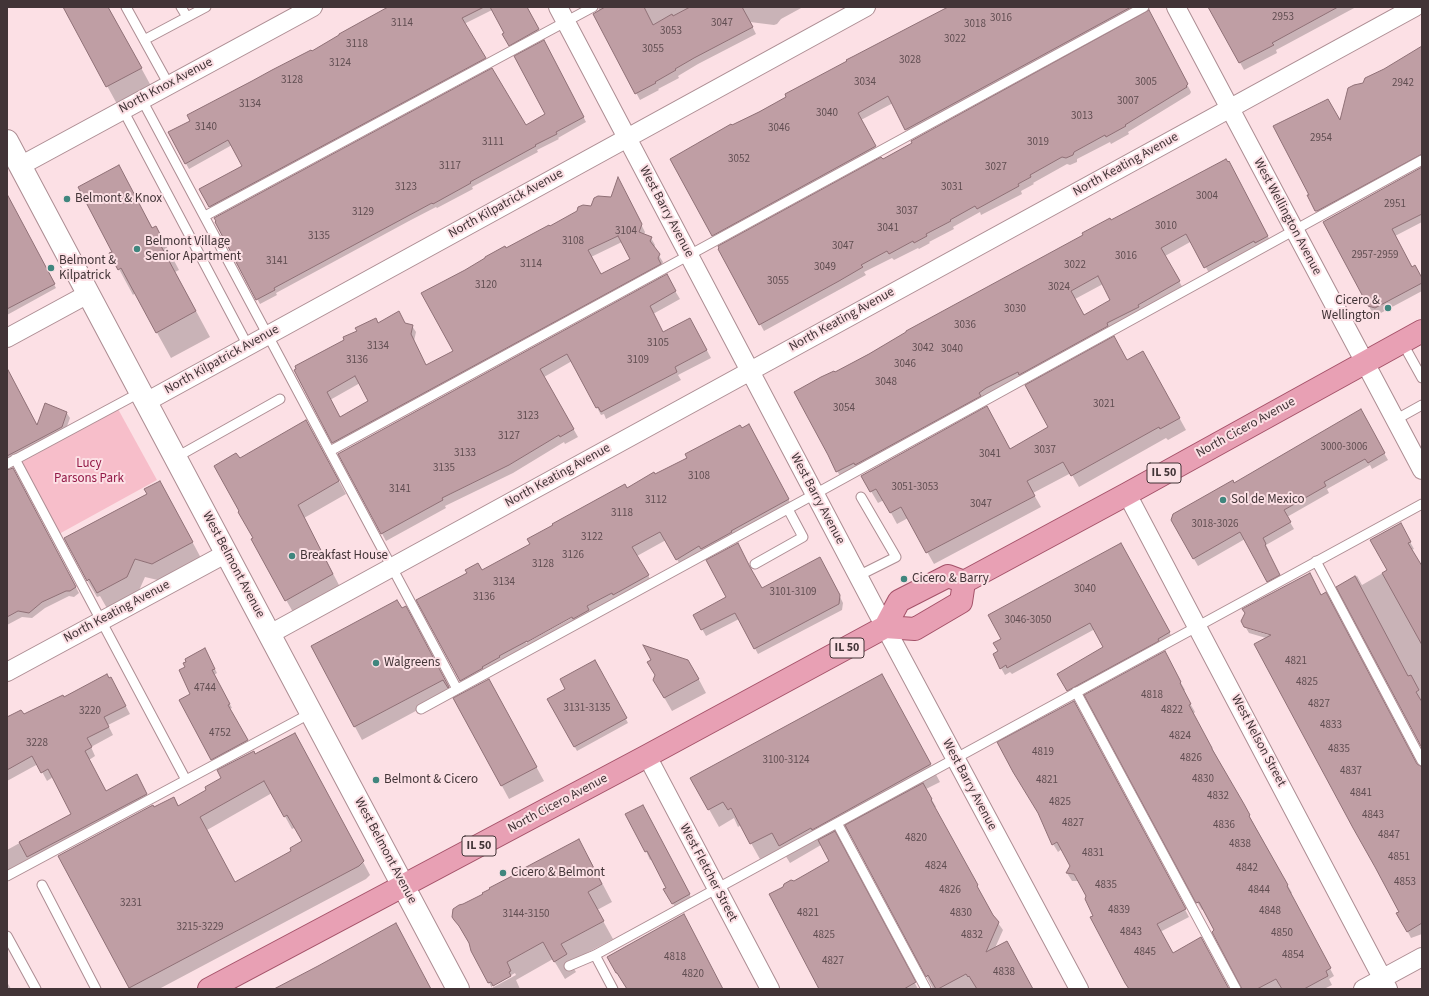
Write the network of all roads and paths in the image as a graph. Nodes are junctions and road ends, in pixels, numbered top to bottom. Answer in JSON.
{"nodes":[{"id":1,"x":126,"y":7,"type":"edge"},
{"id":2,"x":181,"y":7,"type":"edge"},
{"id":3,"x":206,"y":7,"type":"edge"},
{"id":4,"x":313,"y":7,"type":"edge"},
{"id":5,"x":593,"y":7,"type":"edge"},
{"id":6,"x":866,"y":7,"type":"edge"},
{"id":7,"x":1144,"y":7,"type":"edge"},
{"id":8,"x":1176,"y":7,"type":"edge"},
{"id":9,"x":1415,"y":7,"type":"edge"},
{"id":10,"x":562,"y":14,"type":"edge"},
{"id":11,"x":186,"y":18,"type":"junction"},
{"id":12,"x":144,"y":40,"type":"junction"},
{"id":13,"x":168,"y":85,"type":"junction"},
{"id":14,"x":142,"y":100,"type":"junction"},
{"id":15,"x":1229,"y":109,"type":"junction"},
{"id":16,"x":124,"y":110,"type":"junction"},
{"id":17,"x":627,"y":138,"type":"junction"},
{"id":18,"x":7,"y":141,"type":"edge"},
{"id":19,"x":1422,"y":160,"type":"edge"},
{"id":20,"x":20,"y":166,"type":"junction"},
{"id":21,"x":204,"y":216,"type":"junction"},
{"id":22,"x":1294,"y":230,"type":"junction"},
{"id":23,"x":689,"y":255,"type":"junction"},
{"id":24,"x":88,"y":294,"type":"junction"},
{"id":25,"x":1422,"y":331,"type":"edge"},
{"id":26,"x":268,"y":335,"type":"junction"},
{"id":27,"x":7,"y":338,"type":"edge"},
{"id":28,"x":1402,"y":342,"type":"junction"},
{"id":29,"x":248,"y":346,"type":"junction"},
{"id":30,"x":1364,"y":362,"type":"junction"},
{"id":31,"x":750,"y":371,"type":"junction"},
{"id":32,"x":1422,"y":378,"type":"edge"},
{"id":33,"x":143,"y":397,"type":"junction"},
{"id":34,"x":280,"y":399,"type":"dead end"},
{"id":35,"x":1422,"y":405,"type":"edge"},
{"id":36,"x":1395,"y":420,"type":"junction"},
{"id":37,"x":330,"y":451,"type":"junction"},
{"id":38,"x":175,"y":458,"type":"junction"},
{"id":39,"x":11,"y":461,"type":"edge"},
{"id":40,"x":1422,"y":470,"type":"edge"},
{"id":41,"x":815,"y":494,"type":"junction"},
{"id":42,"x":1127,"y":494,"type":"junction"},
{"id":43,"x":862,"y":497,"type":"dead end"},
{"id":44,"x":1422,"y":504,"type":"edge"},
{"id":45,"x":788,"y":509,"type":"junction"},
{"id":46,"x":227,"y":554,"type":"junction"},
{"id":47,"x":1316,"y":561,"type":"junction"},
{"id":48,"x":755,"y":564,"type":"dead end"},
{"id":49,"x":392,"y":567,"type":"junction"},
{"id":50,"x":858,"y":576,"type":"junction"},
{"id":51,"x":964,"y":582,"type":"junction"},
{"id":52,"x":102,"y":621,"type":"junction"},
{"id":53,"x":1197,"y":626,"type":"junction"},
{"id":54,"x":884,"y":627,"type":"junction"},
{"id":55,"x":270,"y":634,"type":"junction"},
{"id":56,"x":7,"y":672,"type":"edge"},
{"id":57,"x":457,"y":690,"type":"junction"},
{"id":58,"x":1076,"y":692,"type":"junction"},
{"id":59,"x":421,"y":709,"type":"dead end"},
{"id":60,"x":311,"y":713,"type":"junction"},
{"id":61,"x":647,"y":756,"type":"junction"},
{"id":62,"x":955,"y":758,"type":"junction"},
{"id":63,"x":1422,"y":761,"type":"edge"},
{"id":64,"x":186,"y":780,"type":"junction"},
{"id":65,"x":837,"y":823,"type":"junction"},
{"id":66,"x":7,"y":876,"type":"edge"},
{"id":67,"x":42,"y":885,"type":"dead end"},
{"id":68,"x":403,"y":886,"type":"junction"},
{"id":69,"x":717,"y":888,"type":"junction"},
{"id":70,"x":7,"y":936,"type":"edge"},
{"id":71,"x":595,"y":955,"type":"junction"},
{"id":72,"x":1422,"y":957,"type":"edge"},
{"id":73,"x":569,"y":966,"type":"dead end"},
{"id":74,"x":1386,"y":984,"type":"edge"},
{"id":75,"x":36,"y":989,"type":"edge"},
{"id":76,"x":96,"y":989,"type":"edge"},
{"id":77,"x":209,"y":989,"type":"edge"},
{"id":78,"x":458,"y":989,"type":"edge"},
{"id":79,"x":613,"y":989,"type":"edge"},
{"id":80,"x":770,"y":989,"type":"edge"},
{"id":81,"x":926,"y":989,"type":"edge"},
{"id":82,"x":1079,"y":989,"type":"edge"},
{"id":83,"x":1236,"y":989,"type":"edge"},
{"id":84,"x":1363,"y":989,"type":"edge"}],
"edges":[{"from":1,"to":12,"type":"lane"},
{"from":2,"to":11,"type":"lane"},
{"from":3,"to":11,"type":"lane"},
{"from":4,"to":13,"type":"street","name":"North Knox Avenue"},
{"from":5,"to":10,"type":"lane"},
{"from":6,"to":17,"type":"street","name":"North Kilpatrick Avenue"},
{"from":7,"to":23,"type":"lane"},
{"from":8,"to":15,"type":"street","name":"West Wellington Avenue"},
{"from":9,"to":15,"type":"street","name":"North Keating Avenue"},
{"from":10,"to":17,"type":"street","name":"West Barry Avenue"},
{"from":10,"to":21,"type":"lane"},
{"from":11,"to":12,"type":"lane"},
{"from":12,"to":13,"type":"lane"},
{"from":13,"to":14,"type":"street","name":"North Knox Avenue"},
{"from":14,"to":16,"type":"street","name":"North Knox Avenue"},
{"from":14,"to":21,"type":"lane"},
{"from":15,"to":22,"type":"street","name":"West Wellington Avenue"},
{"from":15,"to":31,"type":"street","name":"North Keating Avenue"},
{"from":16,"to":20,"type":"street","name":"North Knox Avenue"},
{"from":16,"to":29,"type":"lane"},
{"from":17,"to":23,"type":"street","name":"West Barry Avenue"},
{"from":17,"to":26,"type":"street","name":"North Kilpatrick Avenue"},
{"from":18,"to":20,"type":"main road","name":"West Belmont Avenue"},
{"from":19,"to":22,"type":"lane"},
{"from":20,"to":24,"type":"main road","name":"West Belmont Avenue"},
{"from":21,"to":26,"type":"lane"},
{"from":22,"to":30,"type":"street","name":"West Wellington Avenue"},
{"from":22,"to":41,"type":"lane"},
{"from":23,"to":31,"type":"street","name":"West Barry Avenue"},
{"from":23,"to":37,"type":"lane"},
{"from":24,"to":27,"type":"street"},
{"from":24,"to":33,"type":"main road","name":"West Belmont Avenue"},
{"from":25,"to":28,"type":"main road","name":"North Cicero Avenue","number":"IL 50"},
{"from":26,"to":29,"type":"street","name":"North Kilpatrick Avenue"},
{"from":26,"to":37,"type":"lane"},
{"from":28,"to":30,"type":"main road","name":"North Cicero Avenue","number":"IL 50"},
{"from":28,"to":32,"type":"lane"},
{"from":29,"to":33,"type":"street","name":"North Kilpatrick Avenue"},
{"from":30,"to":36,"type":"street","name":"West Wellington Avenue"},
{"from":30,"to":42,"type":"main road","name":"North Cicero Avenue","number":"IL 50"},
{"from":31,"to":41,"type":"street","name":"West Barry Avenue"},
{"from":31,"to":49,"type":"street","name":"North Keating Avenue"},
{"from":33,"to":38,"type":"main road","name":"West Belmont Avenue"},
{"from":33,"to":39,"type":"lane"},
{"from":34,"to":38,"type":"lane"},
{"from":35,"to":36,"type":"lane"},
{"from":36,"to":40,"type":"street","name":"West Wellington Avenue"},
{"from":37,"to":49,"type":"lane"},
{"from":38,"to":46,"type":"main road","name":"West Belmont Avenue"},
{"from":39,"to":52,"type":"lane"},
{"from":41,"to":45,"type":"lane"},
{"from":41,"to":50,"type":"street","name":"West Barry Avenue"},
{"from":42,"to":51,"type":"main road","name":"North Cicero Avenue","number":"IL 50"},
{"from":42,"to":53,"type":"street","name":"West Nelson Street"},
{"from":43,"to":50,"type":"lane"},
{"from":44,"to":47,"type":"lane"},
{"from":45,"to":48,"type":"lane"},
{"from":45,"to":57,"type":"lane"},
{"from":46,"to":52,"type":"street","name":"North Keating Avenue"},
{"from":46,"to":55,"type":"main road","name":"West Belmont Avenue"},
{"from":47,"to":53,"type":"lane"},
{"from":47,"to":63,"type":"lane"},
{"from":49,"to":55,"type":"street","name":"North Keating Avenue"},
{"from":49,"to":57,"type":"lane"},
{"from":50,"to":54,"type":"street","name":"West Barry Avenue"},
{"from":51,"to":54,"type":"main road"},
{"from":51,"to":54,"type":"main road"},
{"from":52,"to":56,"type":"street","name":"North Keating Avenue"},
{"from":52,"to":64,"type":"lane"},
{"from":53,"to":58,"type":"lane"},
{"from":53,"to":74,"type":"street","name":"West Nelson Street"},
{"from":54,"to":61,"type":"main road","name":"North Cicero Avenue","number":"IL 50"},
{"from":54,"to":62,"type":"street","name":"West Barry Avenue"},
{"from":55,"to":60,"type":"main road","name":"West Belmont Avenue"},
{"from":57,"to":59,"type":"lane"},
{"from":58,"to":62,"type":"lane"},
{"from":58,"to":83,"type":"lane"},
{"from":60,"to":64,"type":"lane"},
{"from":60,"to":68,"type":"main road","name":"West Belmont Avenue"},
{"from":61,"to":68,"type":"main road","name":"North Cicero Avenue","number":"IL 50"},
{"from":61,"to":69,"type":"street","name":"West Fletcher Street"},
{"from":62,"to":65,"type":"lane"},
{"from":62,"to":82,"type":"street","name":"West Barry Avenue"},
{"from":64,"to":66,"type":"lane"},
{"from":65,"to":69,"type":"lane"},
{"from":65,"to":81,"type":"lane"},
{"from":67,"to":76,"type":"lane"},
{"from":68,"to":77,"type":"main road","name":"North Cicero Avenue","number":"IL 50"},
{"from":68,"to":78,"type":"main road","name":"West Belmont Avenue"},
{"from":69,"to":71,"type":"lane"},
{"from":69,"to":80,"type":"street","name":"West Fletcher Street"},
{"from":70,"to":75,"type":"lane"},
{"from":71,"to":73,"type":"lane"},
{"from":71,"to":79,"type":"lane"},
{"from":72,"to":74,"type":"street"},
{"from":74,"to":84,"type":"street"}]}
